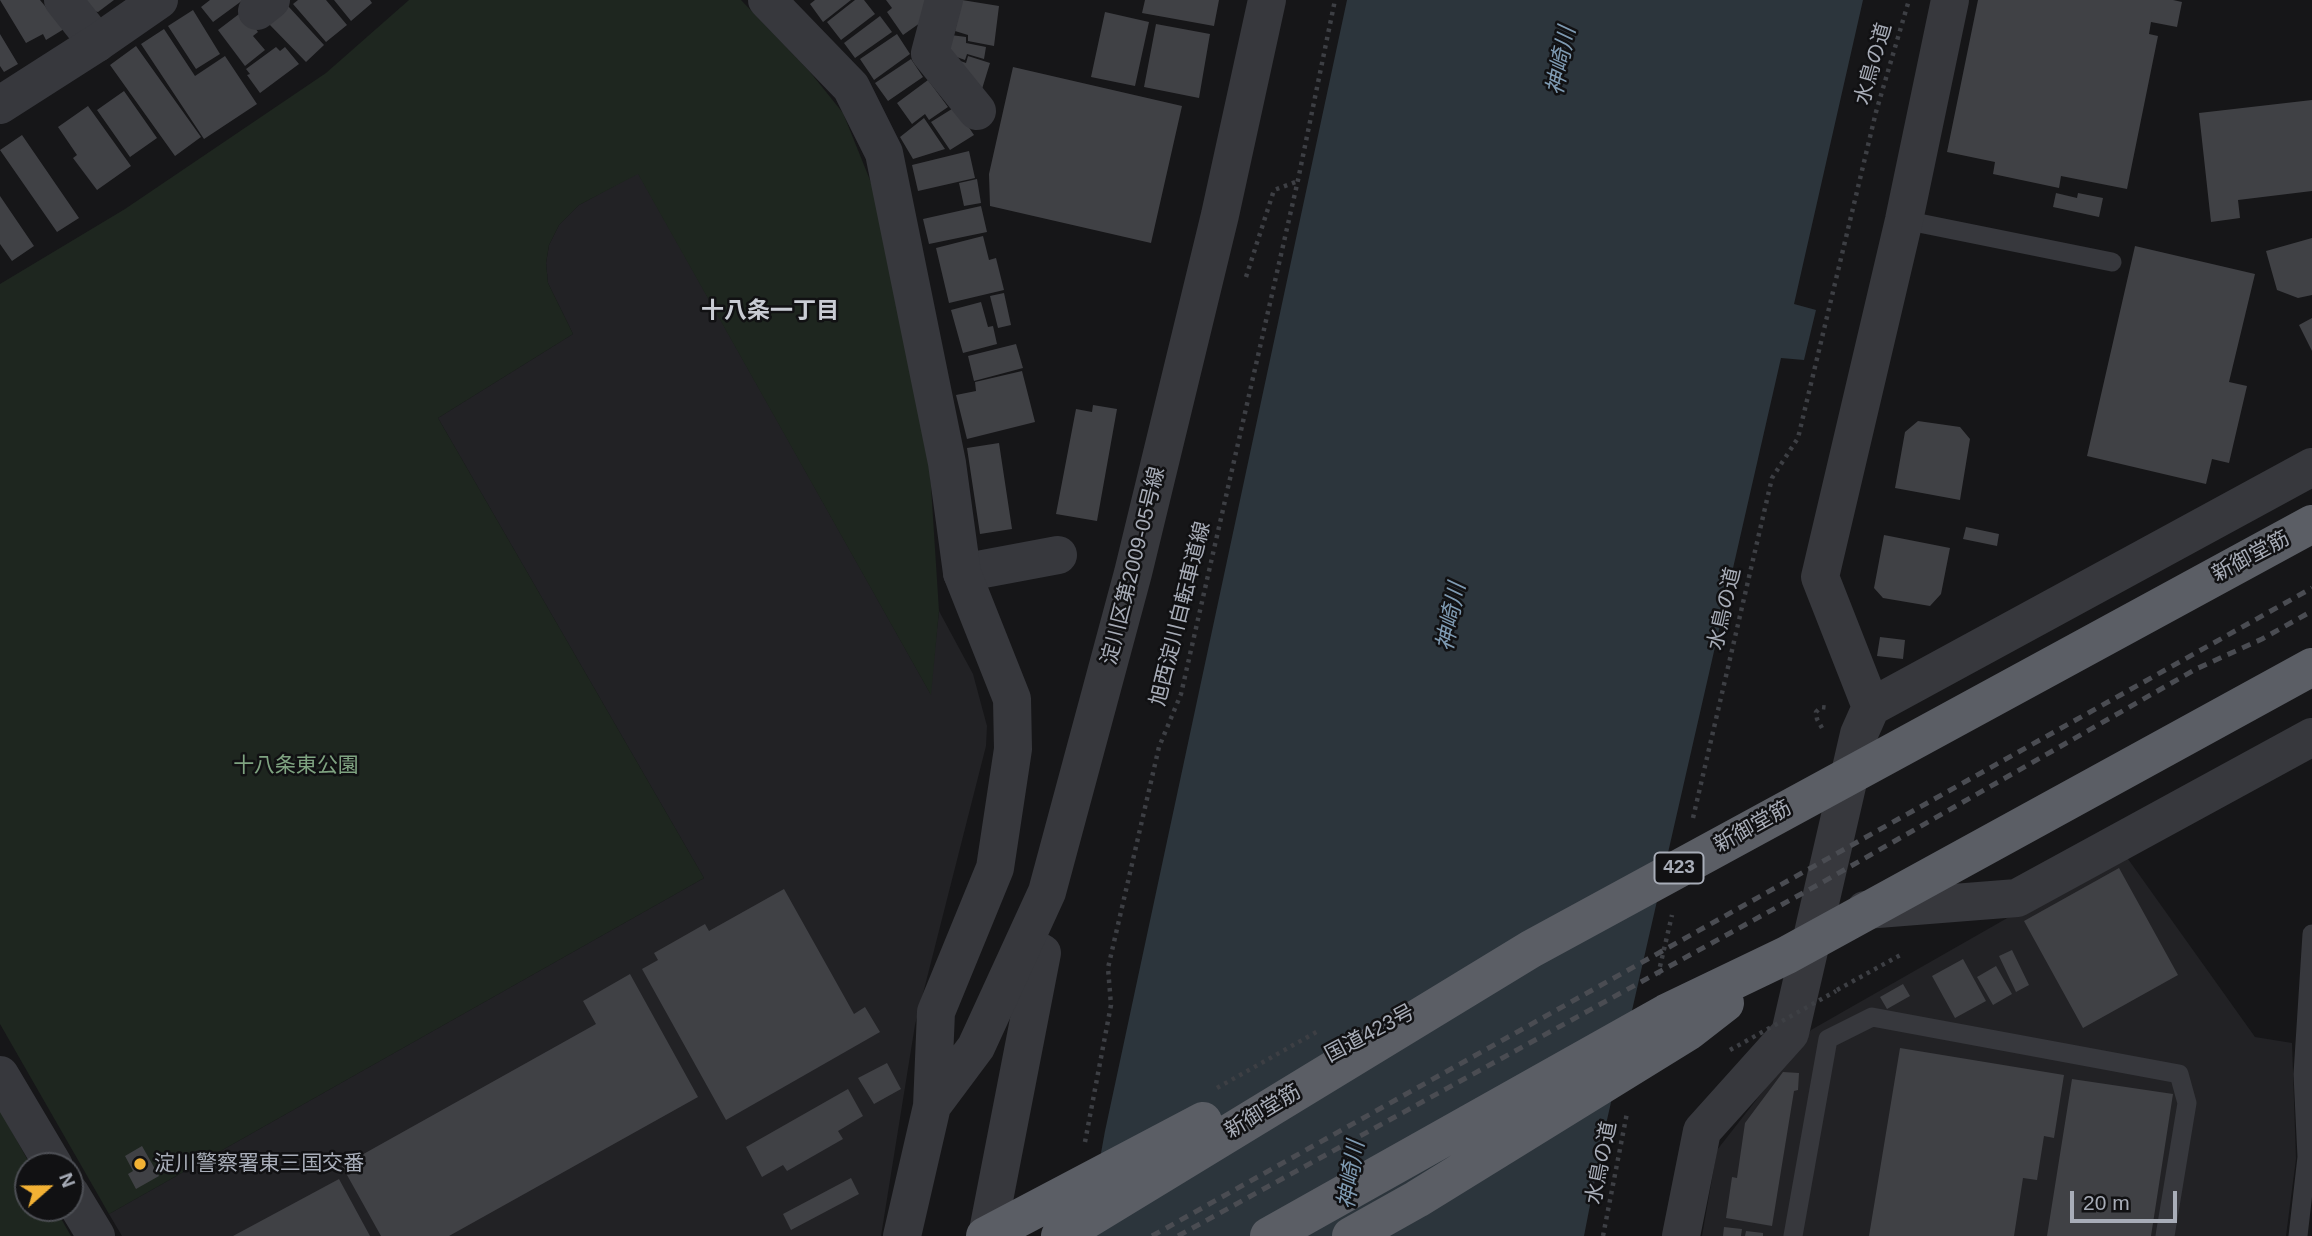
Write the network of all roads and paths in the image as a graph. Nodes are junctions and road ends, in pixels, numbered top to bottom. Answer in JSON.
{"nodes":[{"id":1,"x":63,"y":0,"type":"edge"},
{"id":2,"x":159,"y":0,"type":"edge"},
{"id":3,"x":768,"y":0,"type":"edge"},
{"id":4,"x":944,"y":0,"type":"edge"},
{"id":5,"x":1267,"y":0,"type":"edge"},
{"id":6,"x":1335,"y":0,"type":"edge"},
{"id":7,"x":1909,"y":0,"type":"edge"},
{"id":8,"x":1950,"y":0,"type":"edge"},
{"id":9,"x":97,"y":43,"type":"junction"},
{"id":10,"x":0,"y":105,"type":"edge"},
{"id":11,"x":977,"y":111,"type":"dead end"},
{"id":12,"x":1904,"y":220,"type":"junction"},
{"id":13,"x":2112,"y":262,"type":"dead end"},
{"id":14,"x":2312,"y":467,"type":"edge"},
{"id":15,"x":2312,"y":524,"type":"edge"},
{"id":16,"x":1058,"y":555,"type":"dead end"},
{"id":17,"x":962,"y":573,"type":"junction"},
{"id":18,"x":2312,"y":667,"type":"edge"},
{"id":19,"x":1871,"y":707,"type":"junction"},
{"id":20,"x":2312,"y":737,"type":"edge"},
{"id":21,"x":1691,"y":829,"type":"dead end"},
{"id":22,"x":1673,"y":910,"type":"dead end"},
{"id":23,"x":1818,"y":914,"type":"junction"},
{"id":24,"x":2312,"y":934,"type":"edge"},
{"id":25,"x":1531,"y":949,"type":"junction"},
{"id":26,"x":1042,"y":953,"type":"dead end"},
{"id":27,"x":1904,"y":953,"type":"dead end"},
{"id":28,"x":1787,"y":955,"type":"junction"},
{"id":29,"x":1658,"y":978,"type":"dead end"},
{"id":30,"x":1836,"y":991,"type":"dead end"},
{"id":31,"x":0,"y":1075,"type":"edge"},
{"id":32,"x":932,"y":1106,"type":"junction"},
{"id":33,"x":1628,"y":1113,"type":"dead end"},
{"id":34,"x":46,"y":1152,"type":"edge"},
{"id":35,"x":1083,"y":1154,"type":"dead end"},
{"id":36,"x":84,"y":1216,"type":"edge"},
{"id":37,"x":96,"y":1236,"type":"edge"},
{"id":38,"x":902,"y":1236,"type":"edge"},
{"id":39,"x":986,"y":1236,"type":"edge"},
{"id":40,"x":1060,"y":1236,"type":"edge"},
{"id":41,"x":1269,"y":1236,"type":"edge"},
{"id":42,"x":1351,"y":1236,"type":"edge"},
{"id":43,"x":1604,"y":1236,"type":"edge"},
{"id":44,"x":1681,"y":1236,"type":"edge"},
{"id":45,"x":1793,"y":1236,"type":"edge"},
{"id":46,"x":2165,"y":1236,"type":"edge"},
{"id":47,"x":2298,"y":1236,"type":"edge"}],
"edges":[{"from":1,"to":9,"type":"street"},
{"from":2,"to":9,"type":"street"},
{"from":3,"to":17,"type":"street"},
{"from":4,"to":11,"type":"street"},
{"from":5,"to":32,"type":"street","name":"淀川区第2009-05号線"},
{"from":6,"to":35,"type":"path","name":"旭西淀川自転車道線"},
{"from":7,"to":21,"type":"path","name":"水鳥の道"},
{"from":8,"to":12,"type":"street"},
{"from":9,"to":10,"type":"street"},
{"from":12,"to":13,"type":"lane"},
{"from":12,"to":19,"type":"street"},
{"from":14,"to":19,"type":"street"},
{"from":15,"to":25,"type":"highway","name":"新御堂筋","number":"423","bridge":true},
{"from":16,"to":17,"type":"street"},
{"from":17,"to":32,"type":"street"},
{"from":18,"to":28,"type":"highway","bridge":true},
{"from":19,"to":23,"type":"street"},
{"from":20,"to":23,"type":"street"},
{"from":22,"to":29,"type":"path"},
{"from":23,"to":44,"type":"street"},
{"from":24,"to":47,"type":"lane"},
{"from":25,"to":39,"type":"highway","name":"国道423号","number":"423","bridge":true},
{"from":25,"to":40,"type":"highway","name":"新御堂筋","number":"423","bridge":true},
{"from":26,"to":39,"type":"street"},
{"from":27,"to":30,"type":"path"},
{"from":28,"to":41,"type":"highway","bridge":true},
{"from":28,"to":42,"type":"highway","bridge":true},
{"from":31,"to":34,"type":"street"},
{"from":32,"to":38,"type":"street"},
{"from":33,"to":43,"type":"path","name":"水鳥の道"},
{"from":36,"to":37,"type":"street"},
{"from":45,"to":46,"type":"lane"}]}
